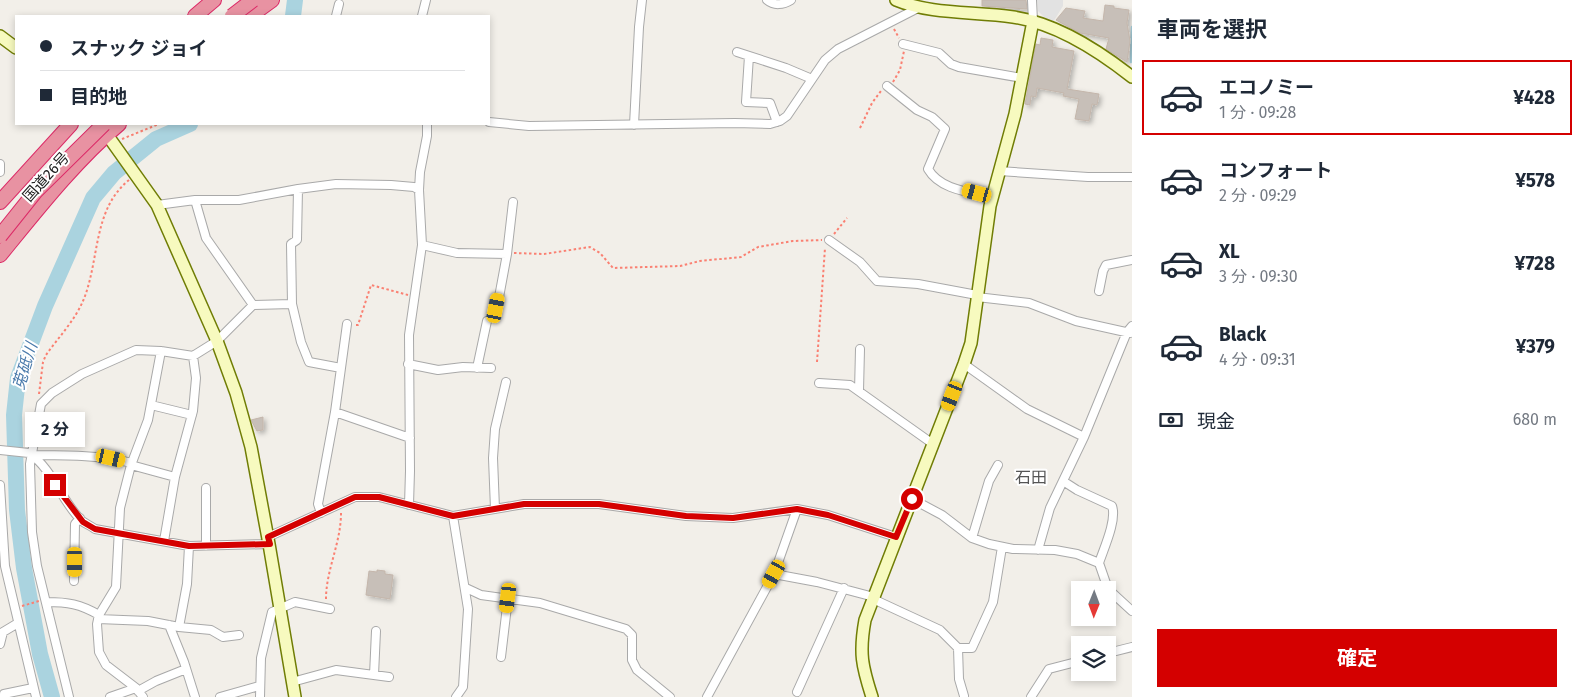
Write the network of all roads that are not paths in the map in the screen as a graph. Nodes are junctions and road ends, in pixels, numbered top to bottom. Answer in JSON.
{"nodes":[{"id":1,"x":214,"y":0,"type":"edge"},
{"id":2,"x":426,"y":0,"type":"edge"},
{"id":3,"x":642,"y":0,"type":"edge"},
{"id":4,"x":767,"y":0,"type":"edge"},
{"id":5,"x":791,"y":0,"type":"edge"},
{"id":6,"x":896,"y":0,"type":"edge"},
{"id":7,"x":1032,"y":0,"type":"edge"},
{"id":8,"x":339,"y":4,"type":"dead end"},
{"id":9,"x":258,"y":5,"type":"edge"},
{"id":10,"x":924,"y":5,"type":"edge"},
{"id":11,"x":196,"y":15,"type":"edge"},
{"id":12,"x":234,"y":15,"type":"edge"},
{"id":13,"x":336,"y":15,"type":"edge"},
{"id":14,"x":422,"y":15,"type":"edge"},
{"id":15,"x":1033,"y":21,"type":"junction"},
{"id":16,"x":0,"y":36,"type":"edge"},
{"id":17,"x":903,"y":44,"type":"road end"},
{"id":18,"x":15,"y":47,"type":"edge"},
{"id":19,"x":737,"y":52,"type":"dead end"},
{"id":20,"x":749,"y":56,"type":"junction"},
{"id":21,"x":1132,"y":77,"type":"edge"},
{"id":22,"x":1022,"y":78,"type":"junction"},
{"id":23,"x":812,"y":79,"type":"junction"},
{"id":24,"x":887,"y":86,"type":"road end"},
{"id":25,"x":490,"y":122,"type":"edge"},
{"id":26,"x":777,"y":122,"type":"junction"},
{"id":27,"x":634,"y":124,"type":"junction"},
{"id":28,"x":70,"y":125,"type":"edge"},
{"id":29,"x":117,"y":125,"type":"edge"},
{"id":30,"x":427,"y":125,"type":"edge"},
{"id":31,"x":106,"y":131,"type":"edge"},
{"id":32,"x":0,"y":164,"type":"edge"},
{"id":33,"x":1000,"y":171,"type":"junction"},
{"id":34,"x":0,"y":172,"type":"edge"},
{"id":35,"x":1132,"y":177,"type":"edge"},
{"id":36,"x":298,"y":189,"type":"junction"},
{"id":37,"x":419,"y":190,"type":"junction"},
{"id":38,"x":992,"y":197,"type":"junction"},
{"id":39,"x":195,"y":200,"type":"junction"},
{"id":40,"x":0,"y":202,"type":"edge"},
{"id":41,"x":513,"y":202,"type":"dead end"},
{"id":42,"x":157,"y":205,"type":"junction"},
{"id":43,"x":0,"y":236,"type":"edge"},
{"id":44,"x":829,"y":240,"type":"road end"},
{"id":45,"x":422,"y":245,"type":"junction"},
{"id":46,"x":507,"y":254,"type":"junction"},
{"id":47,"x":0,"y":255,"type":"edge"},
{"id":48,"x":1132,"y":260,"type":"edge"},
{"id":49,"x":1099,"y":291,"type":"dead end"},
{"id":50,"x":977,"y":296,"type":"junction"},
{"id":51,"x":292,"y":304,"type":"junction"},
{"id":52,"x":253,"y":305,"type":"junction"},
{"id":53,"x":496,"y":308,"type":"dead end"},
{"id":54,"x":487,"y":322,"type":"dead end"},
{"id":55,"x":348,"y":324,"type":"road end"},
{"id":56,"x":1130,"y":331,"type":"edge"},
{"id":57,"x":216,"y":341,"type":"junction"},
{"id":58,"x":860,"y":349,"type":"dead end"},
{"id":59,"x":162,"y":351,"type":"junction"},
{"id":60,"x":193,"y":356,"type":"junction"},
{"id":61,"x":408,"y":364,"type":"junction"},
{"id":62,"x":964,"y":364,"type":"junction"},
{"id":63,"x":341,"y":368,"type":"junction"},
{"id":64,"x":477,"y":368,"type":"junction"},
{"id":65,"x":491,"y":368,"type":"dead end"},
{"id":66,"x":506,"y":382,"type":"dead end"},
{"id":67,"x":818,"y":383,"type":"dead end"},
{"id":68,"x":859,"y":391,"type":"junction"},
{"id":69,"x":151,"y":406,"type":"junction"},
{"id":70,"x":335,"y":412,"type":"junction"},
{"id":71,"x":192,"y":414,"type":"junction"},
{"id":72,"x":1084,"y":437,"type":"junction"},
{"id":73,"x":410,"y":438,"type":"junction"},
{"id":74,"x":933,"y":444,"type":"junction"},
{"id":75,"x":0,"y":450,"type":"edge"},
{"id":76,"x":30,"y":454,"type":"junction"},
{"id":77,"x":132,"y":464,"type":"junction"},
{"id":78,"x":998,"y":465,"type":"dead end"},
{"id":79,"x":175,"y":477,"type":"junction"},
{"id":80,"x":1063,"y":481,"type":"junction"},
{"id":81,"x":0,"y":485,"type":"edge"},
{"id":82,"x":206,"y":488,"type":"dead end"},
{"id":83,"x":912,"y":499,"type":"junction"},
{"id":84,"x":409,"y":505,"type":"junction"},
{"id":85,"x":495,"y":509,"type":"junction"},
{"id":86,"x":797,"y":509,"type":"junction"},
{"id":87,"x":321,"y":513,"type":"junction"},
{"id":88,"x":453,"y":516,"type":"junction"},
{"id":89,"x":80,"y":518,"type":"junction"},
{"id":90,"x":119,"y":534,"type":"junction"},
{"id":91,"x":896,"y":537,"type":"junction"},
{"id":92,"x":972,"y":538,"type":"junction"},
{"id":93,"x":164,"y":541,"type":"junction"},
{"id":94,"x":269,"y":541,"type":"junction"},
{"id":95,"x":189,"y":546,"type":"junction"},
{"id":96,"x":206,"y":546,"type":"junction"},
{"id":97,"x":1002,"y":547,"type":"junction"},
{"id":98,"x":1038,"y":550,"type":"junction"},
{"id":99,"x":1099,"y":563,"type":"junction"},
{"id":100,"x":774,"y":574,"type":"junction"},
{"id":101,"x":74,"y":581,"type":"dead end"},
{"id":102,"x":466,"y":588,"type":"junction"},
{"id":103,"x":844,"y":588,"type":"junction"},
{"id":104,"x":508,"y":598,"type":"junction"},
{"id":105,"x":874,"y":598,"type":"junction"},
{"id":106,"x":46,"y":601,"type":"junction"},
{"id":107,"x":280,"y":608,"type":"junction"},
{"id":108,"x":328,"y":608,"type":"road end"},
{"id":109,"x":1132,"y":611,"type":"edge"},
{"id":110,"x":99,"y":617,"type":"junction"},
{"id":111,"x":18,"y":623,"type":"junction"},
{"id":112,"x":169,"y":625,"type":"junction"},
{"id":113,"x":179,"y":627,"type":"junction"},
{"id":114,"x":376,"y":631,"type":"dead end"},
{"id":115,"x":239,"y":635,"type":"dead end"},
{"id":116,"x":0,"y":644,"type":"edge"},
{"id":117,"x":1132,"y":647,"type":"edge"},
{"id":118,"x":958,"y":648,"type":"junction"},
{"id":119,"x":1116,"y":651,"type":"edge"},
{"id":120,"x":501,"y":657,"type":"dead end"},
{"id":121,"x":1071,"y":663,"type":"edge"},
{"id":122,"x":186,"y":669,"type":"junction"},
{"id":123,"x":374,"y":675,"type":"junction"},
{"id":124,"x":389,"y":677,"type":"dead end"},
{"id":125,"x":292,"y":682,"type":"junction"},
{"id":126,"x":260,"y":686,"type":"junction"},
{"id":127,"x":33,"y":688,"type":"junction"},
{"id":128,"x":139,"y":692,"type":"edge"},
{"id":129,"x":797,"y":692,"type":"dead end"},
{"id":130,"x":964,"y":696,"type":"edge"},
{"id":131,"x":4,"y":697,"type":"edge"},
{"id":132,"x":36,"y":697,"type":"edge"},
{"id":133,"x":69,"y":697,"type":"edge"},
{"id":134,"x":110,"y":697,"type":"edge"},
{"id":135,"x":195,"y":697,"type":"edge"},
{"id":136,"x":220,"y":697,"type":"edge"},
{"id":137,"x":260,"y":697,"type":"edge"},
{"id":138,"x":295,"y":697,"type":"edge"},
{"id":139,"x":456,"y":697,"type":"edge"},
{"id":140,"x":670,"y":697,"type":"edge"},
{"id":141,"x":707,"y":697,"type":"edge"},
{"id":142,"x":872,"y":697,"type":"edge"},
{"id":143,"x":1031,"y":697,"type":"edge"}],
"edges":[{"from":1,"to":11,"type":"highway"},
{"from":2,"to":14,"type":"street"},
{"from":3,"to":27,"type":"street"},
{"from":4,"to":5,"type":"street"},
{"from":6,"to":10,"type":"street"},
{"from":7,"to":15,"type":"street"},
{"from":8,"to":13,"type":"street"},
{"from":9,"to":12,"type":"highway","bridge":true},
{"from":10,"to":15,"type":"street"},
{"from":10,"to":23,"type":"street"},
{"from":15,"to":21,"type":"street"},
{"from":15,"to":22,"type":"street"},
{"from":16,"to":18,"type":"street"},
{"from":17,"to":22,"type":"street"},
{"from":19,"to":20,"type":"street"},
{"from":20,"to":23,"type":"street"},
{"from":20,"to":26,"type":"street"},
{"from":22,"to":33,"type":"street"},
{"from":23,"to":26,"type":"street"},
{"from":24,"to":38,"type":"street"},
{"from":25,"to":27,"type":"street"},
{"from":26,"to":27,"type":"street"},
{"from":28,"to":40,"type":"highway","name":"国道26号"},
{"from":29,"to":31,"type":"highway","name":"国道26号"},
{"from":30,"to":37,"type":"street"},
{"from":31,"to":42,"type":"street"},
{"from":31,"to":43,"type":"highway","bridge":true},
{"from":31,"to":47,"type":"highway","name":"国道26号"},
{"from":32,"to":34,"type":"street"},
{"from":33,"to":35,"type":"street"},
{"from":33,"to":38,"type":"street"},
{"from":36,"to":37,"type":"street"},
{"from":36,"to":39,"type":"street"},
{"from":36,"to":51,"type":"street"},
{"from":37,"to":45,"type":"street"},
{"from":38,"to":50,"type":"street"},
{"from":39,"to":42,"type":"street"},
{"from":39,"to":52,"type":"street"},
{"from":41,"to":46,"type":"street"},
{"from":42,"to":57,"type":"street"},
{"from":44,"to":50,"type":"street"},
{"from":45,"to":46,"type":"street"},
{"from":45,"to":61,"type":"street"},
{"from":46,"to":53,"type":"street"},
{"from":48,"to":49,"type":"street"},
{"from":50,"to":56,"type":"street"},
{"from":50,"to":62,"type":"street"},
{"from":51,"to":52,"type":"street"},
{"from":51,"to":63,"type":"street"},
{"from":52,"to":57,"type":"street"},
{"from":54,"to":64,"type":"street"},
{"from":55,"to":63,"type":"street"},
{"from":56,"to":72,"type":"street"},
{"from":57,"to":60,"type":"street"},
{"from":57,"to":94,"type":"street"},
{"from":58,"to":68,"type":"street"},
{"from":59,"to":60,"type":"street"},
{"from":59,"to":69,"type":"street"},
{"from":59,"to":76,"type":"street"},
{"from":60,"to":71,"type":"street"},
{"from":61,"to":64,"type":"street"},
{"from":61,"to":73,"type":"street"},
{"from":62,"to":72,"type":"street"},
{"from":62,"to":74,"type":"street"},
{"from":63,"to":70,"type":"street"},
{"from":64,"to":65,"type":"street"},
{"from":66,"to":85,"type":"street"},
{"from":67,"to":68,"type":"street"},
{"from":68,"to":74,"type":"street"},
{"from":69,"to":71,"type":"street"},
{"from":69,"to":77,"type":"street"},
{"from":70,"to":73,"type":"street"},
{"from":70,"to":87,"type":"street"},
{"from":71,"to":79,"type":"street"},
{"from":72,"to":80,"type":"street"},
{"from":73,"to":84,"type":"street"},
{"from":74,"to":83,"type":"street"},
{"from":75,"to":76,"type":"street"},
{"from":76,"to":77,"type":"street"},
{"from":76,"to":89,"type":"street"},
{"from":76,"to":106,"type":"street"},
{"from":77,"to":79,"type":"street"},
{"from":77,"to":90,"type":"street"},
{"from":78,"to":92,"type":"street"},
{"from":79,"to":93,"type":"street"},
{"from":80,"to":98,"type":"street"},
{"from":80,"to":99,"type":"street"},
{"from":81,"to":111,"type":"street"},
{"from":82,"to":96,"type":"street"},
{"from":83,"to":91,"type":"street"},
{"from":83,"to":92,"type":"street"},
{"from":84,"to":87,"type":"street"},
{"from":84,"to":88,"type":"street"},
{"from":85,"to":86,"type":"street"},
{"from":85,"to":88,"type":"street"},
{"from":86,"to":91,"type":"street"},
{"from":86,"to":100,"type":"street"},
{"from":87,"to":94,"type":"street"},
{"from":88,"to":102,"type":"street"},
{"from":89,"to":90,"type":"street"},
{"from":89,"to":101,"type":"street"},
{"from":90,"to":93,"type":"street"},
{"from":90,"to":110,"type":"street"},
{"from":91,"to":105,"type":"street"},
{"from":92,"to":97,"type":"street"},
{"from":93,"to":95,"type":"street"},
{"from":94,"to":96,"type":"street"},
{"from":94,"to":107,"type":"street"},
{"from":95,"to":96,"type":"street"},
{"from":95,"to":113,"type":"street"},
{"from":97,"to":98,"type":"street"},
{"from":97,"to":118,"type":"street"},
{"from":98,"to":99,"type":"street"},
{"from":99,"to":109,"type":"street"},
{"from":100,"to":103,"type":"street"},
{"from":100,"to":141,"type":"street"},
{"from":102,"to":104,"type":"street"},
{"from":102,"to":139,"type":"street"},
{"from":103,"to":105,"type":"street"},
{"from":103,"to":129,"type":"street"},
{"from":104,"to":120,"type":"street"},
{"from":104,"to":140,"type":"street"},
{"from":105,"to":118,"type":"street"},
{"from":105,"to":142,"type":"street"},
{"from":106,"to":110,"type":"street"},
{"from":106,"to":133,"type":"street"},
{"from":107,"to":108,"type":"street"},
{"from":107,"to":125,"type":"street"},
{"from":107,"to":126,"type":"street"},
{"from":110,"to":112,"type":"street"},
{"from":110,"to":128,"type":"street"},
{"from":111,"to":116,"type":"street"},
{"from":111,"to":127,"type":"street"},
{"from":112,"to":113,"type":"street"},
{"from":112,"to":122,"type":"street"},
{"from":113,"to":115,"type":"street"},
{"from":114,"to":123,"type":"street"},
{"from":117,"to":119,"type":"street"},
{"from":118,"to":130,"type":"street"},
{"from":121,"to":143,"type":"street"},
{"from":122,"to":128,"type":"street"},
{"from":122,"to":135,"type":"street"},
{"from":123,"to":124,"type":"street"},
{"from":123,"to":125,"type":"street"},
{"from":125,"to":138,"type":"street"},
{"from":126,"to":136,"type":"street"},
{"from":126,"to":137,"type":"street"},
{"from":127,"to":131,"type":"street"},
{"from":127,"to":132,"type":"street"},
{"from":128,"to":134,"type":"street"}]}
